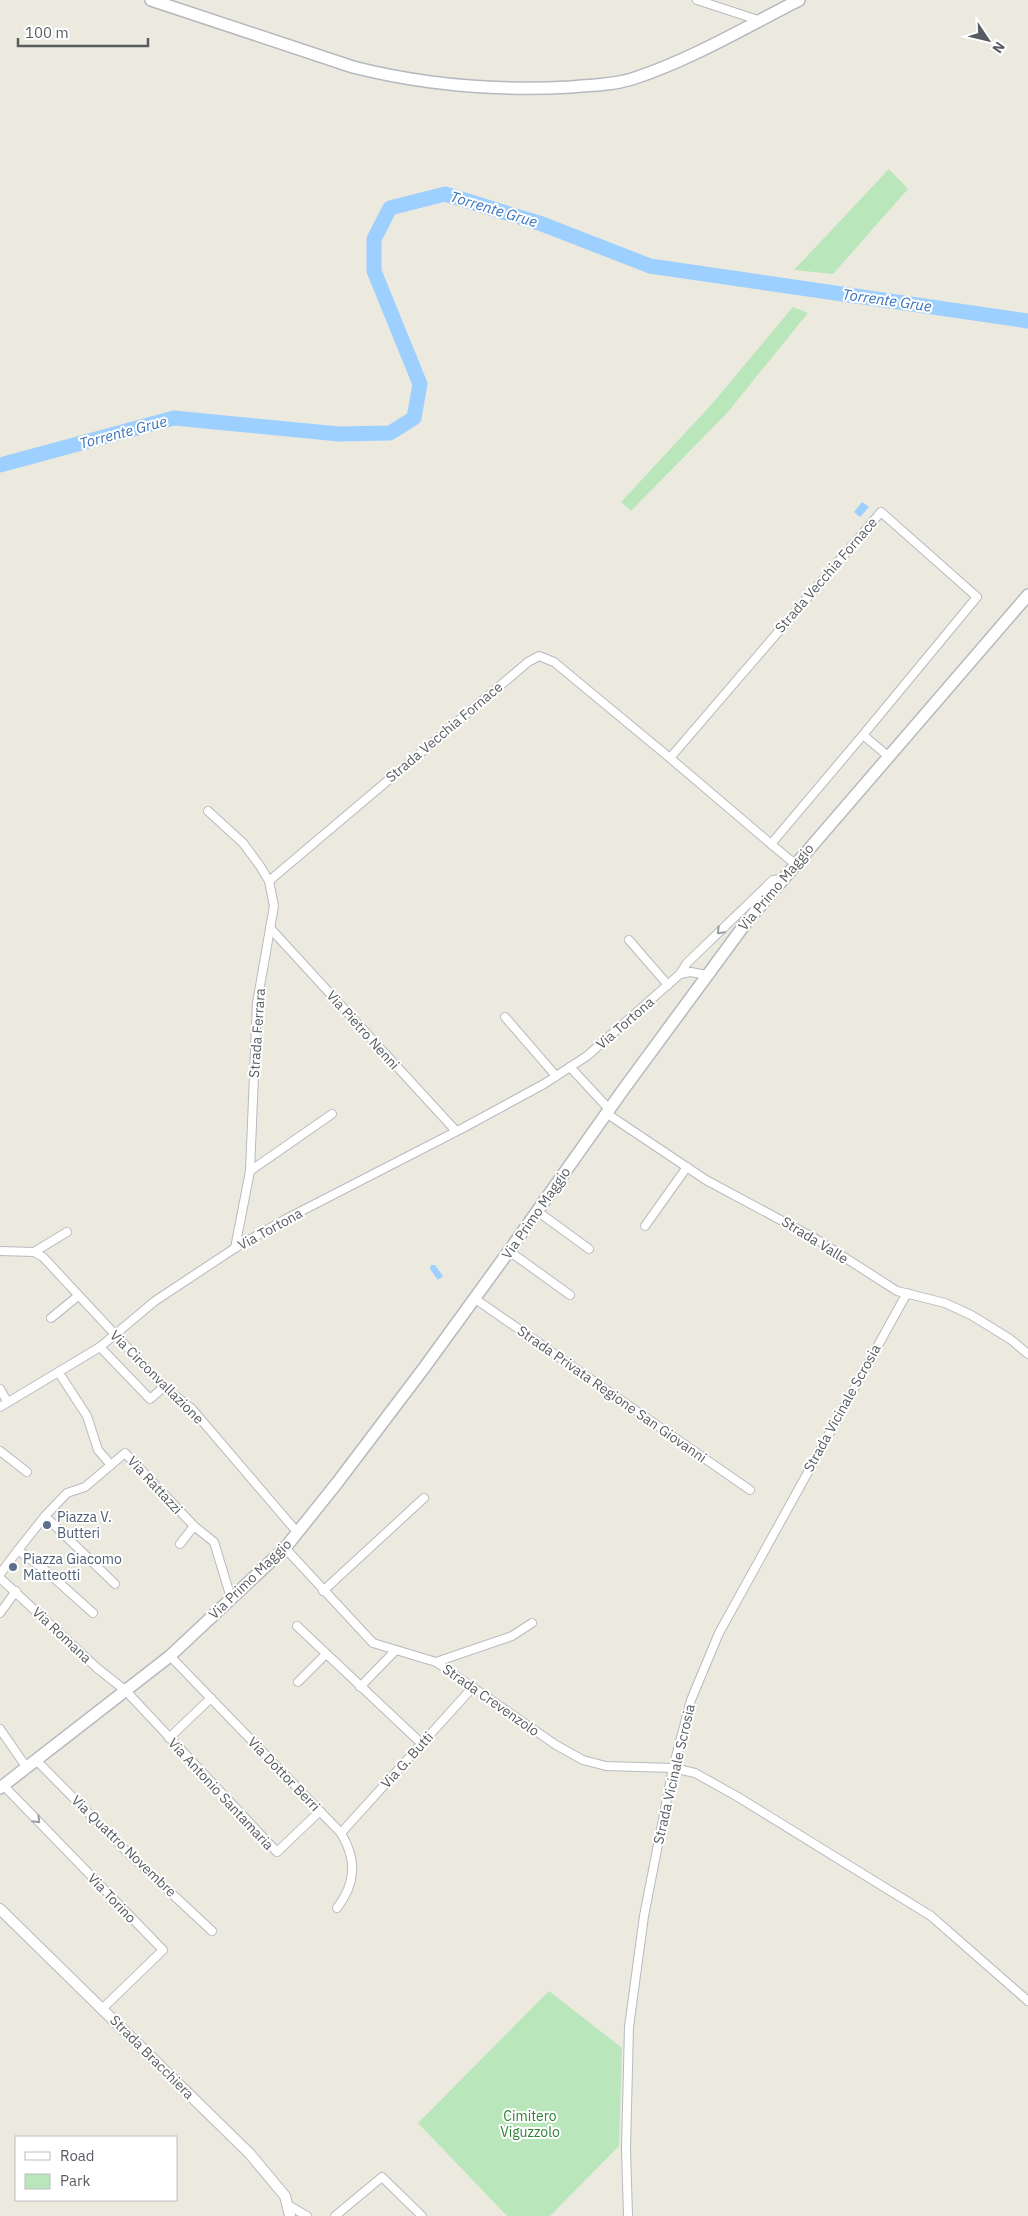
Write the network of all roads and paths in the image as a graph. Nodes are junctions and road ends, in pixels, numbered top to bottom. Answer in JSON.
{"nodes":[{"id":1,"x":151,"y":0,"type":"edge"},
{"id":2,"x":696,"y":0,"type":"edge"},
{"id":3,"x":799,"y":0,"type":"edge"},
{"id":4,"x":758,"y":20,"type":"junction"},
{"id":5,"x":1028,"y":594,"type":"edge"},
{"id":6,"x":863,"y":735,"type":"junction"},
{"id":7,"x":888,"y":756,"type":"junction"},
{"id":8,"x":670,"y":758,"type":"junction"},
{"id":9,"x":208,"y":811,"type":"dead end"},
{"id":10,"x":771,"y":844,"type":"junction"},
{"id":11,"x":796,"y":864,"type":"junction"},
{"id":12,"x":782,"y":879,"type":"junction"},
{"id":13,"x":269,"y":881,"type":"junction"},
{"id":14,"x":270,"y":928,"type":"junction"},
{"id":15,"x":629,"y":940,"type":"dead end"},
{"id":16,"x":680,"y":974,"type":"junction"},
{"id":17,"x":706,"y":976,"type":"junction"},
{"id":18,"x":668,"y":985,"type":"junction"},
{"id":19,"x":505,"y":1017,"type":"dead end"},
{"id":20,"x":570,"y":1067,"type":"junction"},
{"id":21,"x":556,"y":1076,"type":"junction"},
{"id":22,"x":608,"y":1111,"type":"junction"},
{"id":23,"x":332,"y":1114,"type":"dead end"},
{"id":24,"x":456,"y":1132,"type":"junction"},
{"id":25,"x":687,"y":1167,"type":"junction"},
{"id":26,"x":250,"y":1171,"type":"junction"},
{"id":27,"x":537,"y":1211,"type":"junction"},
{"id":28,"x":644,"y":1226,"type":"dead end"},
{"id":29,"x":66,"y":1232,"type":"dead end"},
{"id":30,"x":235,"y":1248,"type":"junction"},
{"id":31,"x":589,"y":1250,"type":"dead end"},
{"id":32,"x":510,"y":1251,"type":"junction"},
{"id":33,"x":0,"y":1252,"type":"edge"},
{"id":34,"x":34,"y":1252,"type":"junction"},
{"id":35,"x":907,"y":1293,"type":"junction"},
{"id":36,"x":570,"y":1295,"type":"dead end"},
{"id":37,"x":78,"y":1296,"type":"junction"},
{"id":38,"x":474,"y":1298,"type":"junction"},
{"id":39,"x":51,"y":1318,"type":"dead end"},
{"id":40,"x":114,"y":1334,"type":"junction"},
{"id":41,"x":100,"y":1347,"type":"junction"},
{"id":42,"x":1028,"y":1354,"type":"edge"},
{"id":43,"x":59,"y":1372,"type":"junction"},
{"id":44,"x":164,"y":1387,"type":"junction"},
{"id":45,"x":0,"y":1389,"type":"edge"},
{"id":46,"x":7,"y":1401,"type":"junction"},
{"id":47,"x":0,"y":1406,"type":"edge"},
{"id":48,"x":0,"y":1451,"type":"edge"},
{"id":49,"x":111,"y":1465,"type":"junction"},
{"id":50,"x":27,"y":1472,"type":"dead end"},
{"id":51,"x":750,"y":1490,"type":"dead end"},
{"id":52,"x":424,"y":1498,"type":"dead end"},
{"id":53,"x":45,"y":1516,"type":"junction"},
{"id":54,"x":194,"y":1526,"type":"junction"},
{"id":55,"x":297,"y":1532,"type":"junction"},
{"id":56,"x":180,"y":1544,"type":"dead end"},
{"id":57,"x":285,"y":1548,"type":"junction"},
{"id":58,"x":21,"y":1552,"type":"junction"},
{"id":59,"x":0,"y":1574,"type":"edge"},
{"id":60,"x":0,"y":1578,"type":"edge"},
{"id":61,"x":115,"y":1584,"type":"dead end"},
{"id":62,"x":16,"y":1591,"type":"junction"},
{"id":63,"x":323,"y":1591,"type":"junction"},
{"id":64,"x":232,"y":1598,"type":"junction"},
{"id":65,"x":0,"y":1613,"type":"edge"},
{"id":66,"x":92,"y":1613,"type":"dead end"},
{"id":67,"x":532,"y":1623,"type":"dead end"},
{"id":68,"x":298,"y":1626,"type":"dead end"},
{"id":69,"x":395,"y":1651,"type":"junction"},
{"id":70,"x":326,"y":1654,"type":"junction"},
{"id":71,"x":170,"y":1656,"type":"junction"},
{"id":72,"x":436,"y":1662,"type":"junction"},
{"id":73,"x":298,"y":1682,"type":"dead end"},
{"id":74,"x":360,"y":1687,"type":"junction"},
{"id":75,"x":473,"y":1688,"type":"junction"},
{"id":76,"x":126,"y":1691,"type":"junction"},
{"id":77,"x":211,"y":1698,"type":"junction"},
{"id":78,"x":0,"y":1730,"type":"edge"},
{"id":79,"x":169,"y":1738,"type":"junction"},
{"id":80,"x":422,"y":1744,"type":"junction"},
{"id":81,"x":31,"y":1764,"type":"junction"},
{"id":82,"x":673,"y":1768,"type":"junction"},
{"id":83,"x":2,"y":1787,"type":"edge"},
{"id":84,"x":320,"y":1811,"type":"junction"},
{"id":85,"x":341,"y":1833,"type":"junction"},
{"id":86,"x":337,"y":1908,"type":"dead end"},
{"id":87,"x":0,"y":1909,"type":"edge"},
{"id":88,"x":212,"y":1931,"type":"dead end"},
{"id":89,"x":1028,"y":2001,"type":"edge"},
{"id":90,"x":103,"y":2008,"type":"junction"},
{"id":91,"x":289,"y":2211,"type":"edge"},
{"id":92,"x":307,"y":2216,"type":"edge"},
{"id":93,"x":335,"y":2216,"type":"edge"},
{"id":94,"x":422,"y":2216,"type":"edge"},
{"id":95,"x":628,"y":2216,"type":"edge"}],
"edges":[{"from":1,"to":4,"type":"main road"},
{"from":2,"to":4,"type":"street"},
{"from":3,"to":4,"type":"main road"},
{"from":5,"to":7,"type":"main road","name":"Via Primo Maggio"},
{"from":6,"to":7,"type":"street"},
{"from":6,"to":8,"type":"street","name":"Strada Vecchia Fornace"},
{"from":6,"to":10,"type":"street","name":"Strada Vecchia Fornace"},
{"from":7,"to":11,"type":"main road","name":"Via Primo Maggio"},
{"from":8,"to":10,"type":"street","name":"Strada Vecchia Fornace"},
{"from":8,"to":13,"type":"street","name":"Strada Vecchia Fornace"},
{"from":9,"to":13,"type":"street","name":"Strada Ferrara"},
{"from":10,"to":11,"type":"street"},
{"from":11,"to":12,"type":"main road","name":"Via Primo Maggio"},
{"from":12,"to":16,"type":"street","name":"Via Tortona","one_way":true},
{"from":12,"to":17,"type":"main road","name":"Via Primo Maggio"},
{"from":13,"to":14,"type":"street","name":"Strada Ferrara"},
{"from":14,"to":24,"type":"street","name":"Via Pietro Nenni"},
{"from":14,"to":26,"type":"street","name":"Strada Ferrara"},
{"from":15,"to":18,"type":"street"},
{"from":16,"to":17,"type":"street"},
{"from":16,"to":18,"type":"street","name":"Via Tortona"},
{"from":17,"to":22,"type":"main road","name":"Via Primo Maggio"},
{"from":18,"to":20,"type":"street","name":"Via Tortona"},
{"from":19,"to":21,"type":"street"},
{"from":20,"to":21,"type":"street","name":"Via Tortona"},
{"from":20,"to":22,"type":"street","name":"Strada Valle"},
{"from":21,"to":24,"type":"street","name":"Via Tortona"},
{"from":22,"to":25,"type":"street","name":"Strada Valle"},
{"from":22,"to":27,"type":"main road","name":"Via Primo Maggio"},
{"from":23,"to":26,"type":"street"},
{"from":24,"to":30,"type":"street","name":"Via Tortona"},
{"from":25,"to":28,"type":"street"},
{"from":25,"to":35,"type":"street","name":"Strada Valle"},
{"from":26,"to":30,"type":"street","name":"Strada Ferrara"},
{"from":27,"to":31,"type":"street"},
{"from":27,"to":32,"type":"main road","name":"Via Primo Maggio"},
{"from":29,"to":34,"type":"street"},
{"from":30,"to":40,"type":"street","name":"Via Tortona"},
{"from":32,"to":36,"type":"street"},
{"from":32,"to":38,"type":"main road","name":"Via Primo Maggio"},
{"from":33,"to":34,"type":"street"},
{"from":34,"to":37,"type":"street","name":"Via Circonvallazione"},
{"from":35,"to":42,"type":"street","name":"Strada Valle"},
{"from":35,"to":82,"type":"street","name":"Strada Vicinale Scrosia"},
{"from":37,"to":39,"type":"street"},
{"from":37,"to":40,"type":"street","name":"Via Circonvallazione"},
{"from":38,"to":51,"type":"street","name":"Strada Privata Regione San Giovanni"},
{"from":38,"to":55,"type":"main road","name":"Via Primo Maggio"},
{"from":40,"to":41,"type":"street","name":"Via Tortona"},
{"from":40,"to":44,"type":"street","name":"Via Circonvallazione"},
{"from":41,"to":43,"type":"street","name":"Via Tortona"},
{"from":41,"to":44,"type":"street"},
{"from":43,"to":46,"type":"street","name":"Via Tortona"},
{"from":43,"to":49,"type":"street","name":"Via Rattazzi"},
{"from":44,"to":55,"type":"street","name":"Via Circonvallazione"},
{"from":45,"to":46,"type":"street"},
{"from":46,"to":47,"type":"street","name":"Via Tortona"},
{"from":48,"to":50,"type":"street"},
{"from":49,"to":53,"type":"street"},
{"from":49,"to":54,"type":"street","name":"Via Rattazzi"},
{"from":52,"to":63,"type":"street"},
{"from":53,"to":58,"type":"street"},
{"from":53,"to":61,"type":"street"},
{"from":54,"to":56,"type":"street"},
{"from":54,"to":64,"type":"street","name":"Via Rattazzi"},
{"from":55,"to":57,"type":"main road","name":"Via Primo Maggio"},
{"from":57,"to":63,"type":"street","name":"Strada Crevenzolo"},
{"from":57,"to":64,"type":"main road","name":"Via Primo Maggio"},
{"from":58,"to":59,"type":"street"},
{"from":58,"to":66,"type":"street"},
{"from":60,"to":62,"type":"street","name":"Via Romana"},
{"from":62,"to":65,"type":"street"},
{"from":62,"to":76,"type":"street","name":"Via Romana"},
{"from":63,"to":69,"type":"street","name":"Strada Crevenzolo"},
{"from":64,"to":71,"type":"main road","name":"Via Primo Maggio"},
{"from":67,"to":72,"type":"street"},
{"from":68,"to":70,"type":"street"},
{"from":69,"to":72,"type":"street","name":"Strada Crevenzolo"},
{"from":69,"to":74,"type":"street"},
{"from":70,"to":73,"type":"street"},
{"from":70,"to":74,"type":"street"},
{"from":71,"to":76,"type":"main road","name":"Via Primo Maggio"},
{"from":71,"to":77,"type":"street","name":"Via Dottor Berri"},
{"from":72,"to":75,"type":"street","name":"Strada Crevenzolo"},
{"from":74,"to":80,"type":"street"},
{"from":75,"to":80,"type":"street","name":"Via G. Butti"},
{"from":75,"to":82,"type":"street","name":"Strada Crevenzolo"},
{"from":76,"to":79,"type":"street","name":"Via Antonio Santamaria"},
{"from":76,"to":81,"type":"main road","name":"Via Primo Maggio"},
{"from":77,"to":79,"type":"street"},
{"from":77,"to":84,"type":"street","name":"Via Dottor Berri"},
{"from":78,"to":81,"type":"street","name":"Via Quattro Novembre"},
{"from":79,"to":84,"type":"street","name":"Via Antonio Santamaria"},
{"from":80,"to":85,"type":"street","name":"Via G. Butti"},
{"from":81,"to":83,"type":"main road","name":"Via Primo Maggio"},
{"from":81,"to":88,"type":"street","name":"Via Quattro Novembre"},
{"from":82,"to":89,"type":"street","name":"Strada Crevenzolo"},
{"from":82,"to":95,"type":"street","name":"Strada Vicinale Scrosia"},
{"from":83,"to":90,"type":"street","name":"Via Torino","one_way":true},
{"from":84,"to":85,"type":"street","name":"Via Dottor Berri"},
{"from":85,"to":86,"type":"street","name":"Via Dottor Berri"},
{"from":87,"to":90,"type":"street","name":"Strada Bracchiera"},
{"from":90,"to":91,"type":"street","name":"Strada Bracchiera"},
{"from":91,"to":92,"type":"street"},
{"from":93,"to":94,"type":"street"}]}
